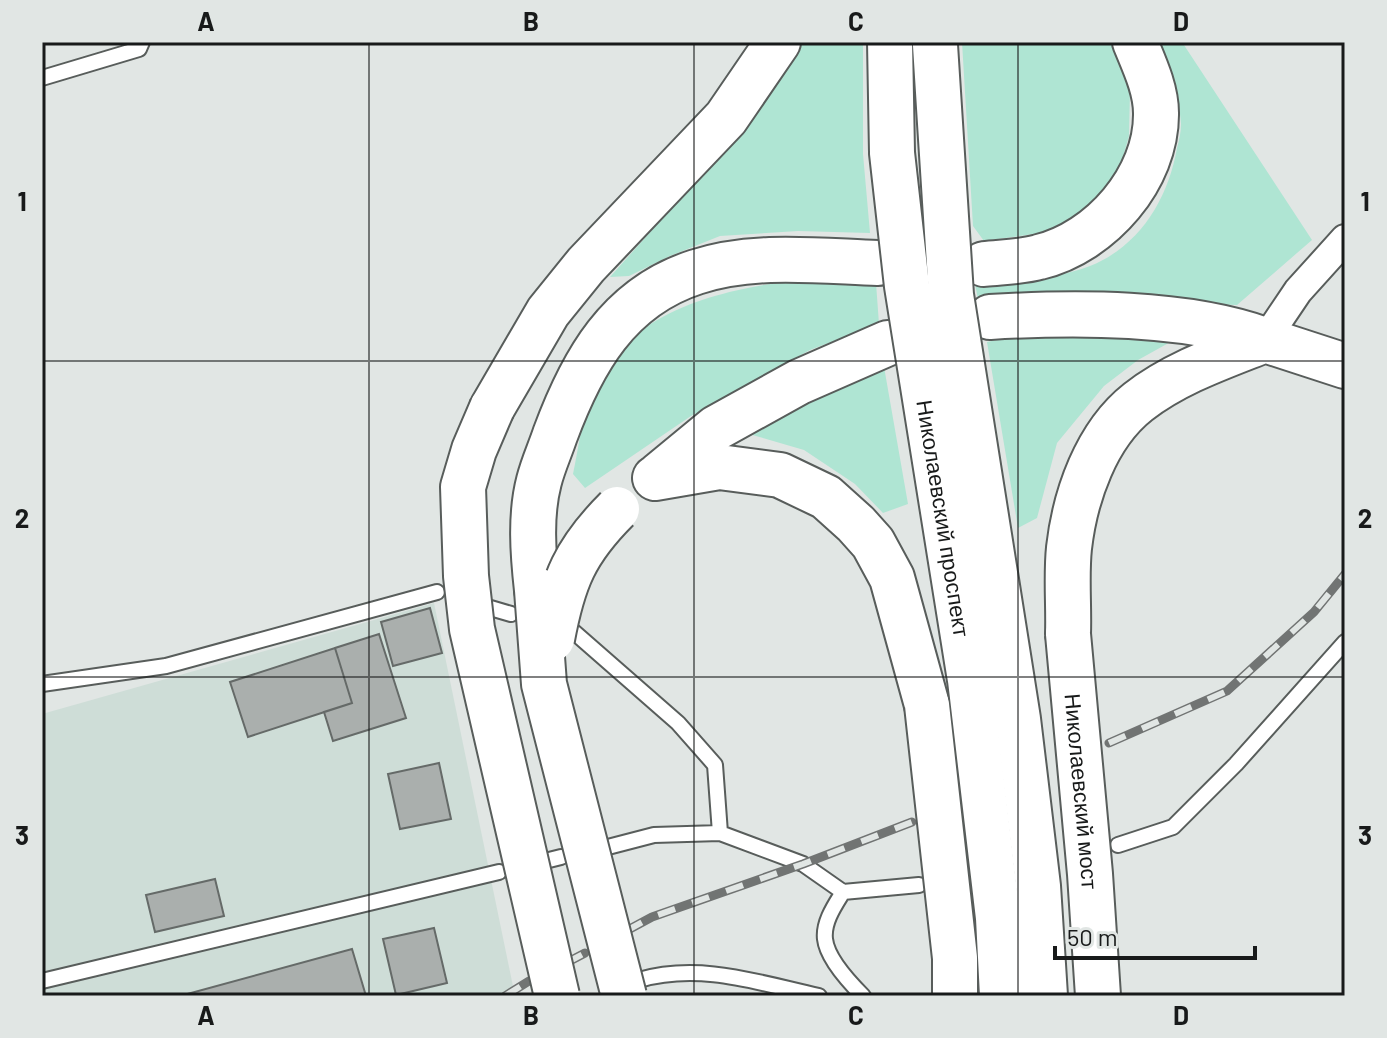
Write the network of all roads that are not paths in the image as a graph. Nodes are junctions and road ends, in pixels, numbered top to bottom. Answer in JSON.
{"nodes":[{"id":1,"x":142,"y":42,"type":"edge"},
{"id":2,"x":778,"y":42,"type":"edge"},
{"id":3,"x":890,"y":42,"type":"edge"},
{"id":4,"x":1135,"y":42,"type":"edge"},
{"id":5,"x":935,"y":44,"type":"edge"},
{"id":6,"x":42,"y":78,"type":"edge"},
{"id":7,"x":1345,"y":239,"type":"edge"},
{"id":8,"x":878,"y":263,"type":"dead end"},
{"id":9,"x":984,"y":264,"type":"dead end"},
{"id":10,"x":990,"y":317,"type":"dead end"},
{"id":11,"x":1265,"y":340,"type":"junction"},
{"id":12,"x":888,"y":343,"type":"dead end"},
{"id":13,"x":1345,"y":366,"type":"edge"},
{"id":14,"x":655,"y":478,"type":"junction"},
{"id":15,"x":437,"y":592,"type":"dead end"},
{"id":16,"x":487,"y":607,"type":"dead end"},
{"id":17,"x":511,"y":614,"type":"dead end"},
{"id":18,"x":574,"y":632,"type":"dead end"},
{"id":19,"x":1345,"y":642,"type":"edge"},
{"id":20,"x":42,"y":684,"type":"edge"},
{"id":21,"x":544,"y":684,"type":"junction"},
{"id":22,"x":720,"y":833,"type":"junction"},
{"id":23,"x":1118,"y":845,"type":"dead end"},
{"id":24,"x":604,"y":848,"type":"dead end"},
{"id":25,"x":561,"y":857,"type":"dead end"},
{"id":26,"x":541,"y":862,"type":"dead end"},
{"id":27,"x":499,"y":872,"type":"dead end"},
{"id":28,"x":919,"y":885,"type":"dead end"},
{"id":29,"x":843,"y":892,"type":"junction"},
{"id":30,"x":42,"y":981,"type":"edge"},
{"id":31,"x":631,"y":988,"type":"edge"},
{"id":32,"x":557,"y":996,"type":"edge"},
{"id":33,"x":819,"y":996,"type":"edge"},
{"id":34,"x":863,"y":996,"type":"edge"},
{"id":35,"x":955,"y":996,"type":"edge"},
{"id":36,"x":1002,"y":996,"type":"edge"},
{"id":37,"x":1045,"y":996,"type":"edge"},
{"id":38,"x":1098,"y":996,"type":"edge"}],
"edges":[{"from":1,"to":6,"type":"lane"},
{"from":2,"to":32,"type":"main road","bridge":true},
{"from":3,"to":36,"type":"main road","name":"Николаевский проспект","bridge":true},
{"from":4,"to":9,"type":"main road"},
{"from":5,"to":37,"type":"main road","name":"Николаевский проспект","bridge":true},
{"from":7,"to":11,"type":"street"},
{"from":8,"to":21,"type":"main road","bridge":true},
{"from":10,"to":11,"type":"main road"},
{"from":11,"to":13,"type":"main road"},
{"from":11,"to":38,"type":"main road","name":"Николаевский мост","bridge":true},
{"from":12,"to":14,"type":"main road"},
{"from":14,"to":21,"type":"main road","bridge":true},
{"from":14,"to":35,"type":"main road","bridge":true},
{"from":15,"to":20,"type":"lane"},
{"from":16,"to":17,"type":"lane"},
{"from":18,"to":22,"type":"lane"},
{"from":19,"to":23,"type":"lane"},
{"from":21,"to":31,"type":"main road","bridge":true},
{"from":22,"to":24,"type":"lane"},
{"from":22,"to":29,"type":"lane"},
{"from":25,"to":26,"type":"lane"},
{"from":27,"to":30,"type":"lane"},
{"from":28,"to":29,"type":"lane"},
{"from":29,"to":34,"type":"lane"},
{"from":31,"to":33,"type":"lane"}]}
